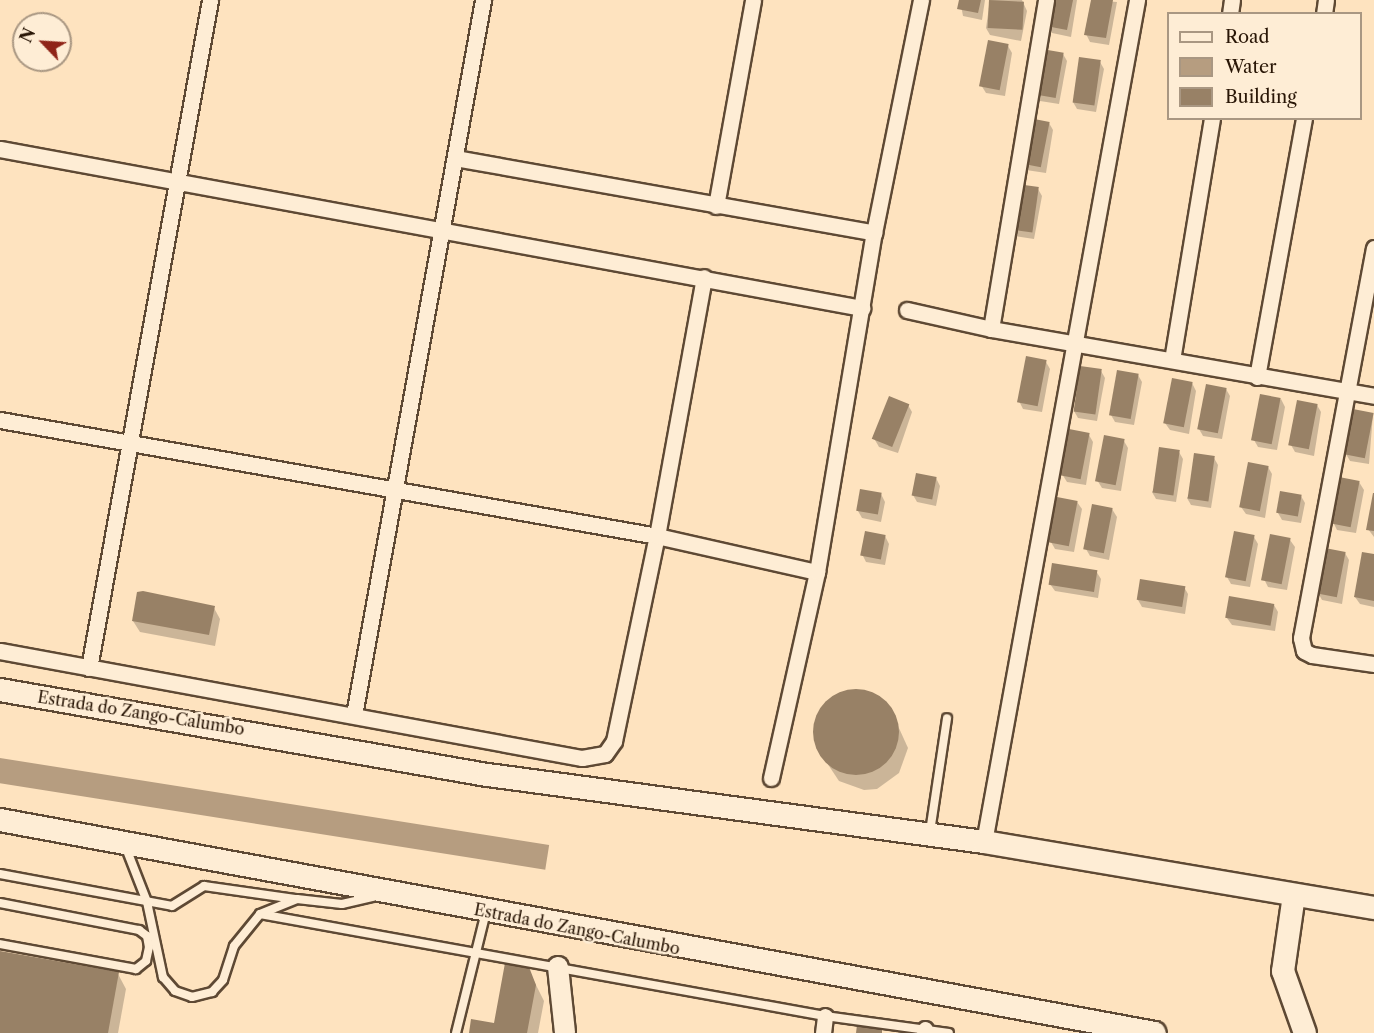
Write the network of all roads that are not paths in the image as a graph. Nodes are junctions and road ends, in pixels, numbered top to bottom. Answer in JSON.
{"nodes":[{"id":1,"x":210,"y":0,"type":"edge"},
{"id":2,"x":483,"y":0,"type":"edge"},
{"id":3,"x":753,"y":0,"type":"edge"},
{"id":4,"x":921,"y":0,"type":"edge"},
{"id":5,"x":1046,"y":0,"type":"edge"},
{"id":6,"x":1137,"y":0,"type":"edge"},
{"id":7,"x":1212,"y":120,"type":"edge"},
{"id":8,"x":1304,"y":120,"type":"edge"},
{"id":9,"x":0,"y":149,"type":"edge"},
{"id":10,"x":455,"y":158,"type":"junction"},
{"id":11,"x":177,"y":183,"type":"junction"},
{"id":12,"x":716,"y":206,"type":"junction"},
{"id":13,"x":442,"y":231,"type":"junction"},
{"id":14,"x":874,"y":233,"type":"junction"},
{"id":15,"x":1374,"y":248,"type":"edge"},
{"id":16,"x":704,"y":277,"type":"junction"},
{"id":17,"x":862,"y":308,"type":"junction"},
{"id":18,"x":907,"y":310,"type":"dead end"},
{"id":19,"x":990,"y":329,"type":"junction"},
{"id":20,"x":1074,"y":344,"type":"junction"},
{"id":21,"x":1172,"y":360,"type":"junction"},
{"id":22,"x":1257,"y":377,"type":"junction"},
{"id":23,"x":1350,"y":392,"type":"junction"},
{"id":24,"x":1374,"y":396,"type":"edge"},
{"id":25,"x":0,"y":420,"type":"edge"},
{"id":26,"x":130,"y":443,"type":"junction"},
{"id":27,"x":396,"y":490,"type":"junction"},
{"id":28,"x":657,"y":536,"type":"junction"},
{"id":29,"x":817,"y":572,"type":"junction"},
{"id":30,"x":0,"y":651,"type":"edge"},
{"id":31,"x":1374,"y":664,"type":"edge"},
{"id":32,"x":89,"y":668,"type":"junction"},
{"id":33,"x":0,"y":690,"type":"edge"},
{"id":34,"x":354,"y":715,"type":"junction"},
{"id":35,"x":947,"y":718,"type":"dead end"},
{"id":36,"x":771,"y":778,"type":"dead end"},
{"id":37,"x":0,"y":820,"type":"edge"},
{"id":38,"x":929,"y":836,"type":"junction"},
{"id":39,"x":984,"y":842,"type":"junction"},
{"id":40,"x":124,"y":844,"type":"junction"},
{"id":41,"x":0,"y":874,"type":"edge"},
{"id":42,"x":389,"y":894,"type":"junction"},
{"id":43,"x":1294,"y":895,"type":"junction"},
{"id":44,"x":297,"y":899,"type":"junction"},
{"id":45,"x":147,"y":902,"type":"junction"},
{"id":46,"x":0,"y":903,"type":"edge"},
{"id":47,"x":1374,"y":908,"type":"edge"},
{"id":48,"x":486,"y":912,"type":"junction"},
{"id":49,"x":260,"y":914,"type":"junction"},
{"id":50,"x":0,"y":944,"type":"edge"},
{"id":51,"x":475,"y":953,"type":"junction"},
{"id":52,"x":558,"y":968,"type":"junction"},
{"id":53,"x":825,"y":1016,"type":"junction"},
{"id":54,"x":930,"y":1031,"type":"edge"},
{"id":55,"x":456,"y":1033,"type":"edge"},
{"id":56,"x":565,"y":1033,"type":"edge"},
{"id":57,"x":823,"y":1033,"type":"edge"},
{"id":58,"x":950,"y":1033,"type":"edge"},
{"id":59,"x":1155,"y":1033,"type":"edge"},
{"id":60,"x":1305,"y":1033,"type":"edge"}],
"edges":[{"from":1,"to":11,"type":"street"},
{"from":2,"to":10,"type":"street"},
{"from":3,"to":12,"type":"street"},
{"from":4,"to":14,"type":"street"},
{"from":5,"to":19,"type":"street"},
{"from":6,"to":20,"type":"street"},
{"from":7,"to":21,"type":"street"},
{"from":8,"to":22,"type":"street"},
{"from":9,"to":11,"type":"street"},
{"from":10,"to":12,"type":"street"},
{"from":10,"to":13,"type":"street"},
{"from":11,"to":13,"type":"street"},
{"from":11,"to":26,"type":"street"},
{"from":12,"to":14,"type":"street"},
{"from":13,"to":16,"type":"street"},
{"from":13,"to":27,"type":"street"},
{"from":14,"to":17,"type":"street"},
{"from":15,"to":23,"type":"street"},
{"from":16,"to":17,"type":"street"},
{"from":16,"to":28,"type":"street"},
{"from":17,"to":29,"type":"street"},
{"from":18,"to":19,"type":"street"},
{"from":19,"to":20,"type":"street"},
{"from":20,"to":21,"type":"street"},
{"from":20,"to":39,"type":"street"},
{"from":21,"to":22,"type":"street"},
{"from":22,"to":23,"type":"street"},
{"from":23,"to":24,"type":"street"},
{"from":23,"to":31,"type":"street"},
{"from":25,"to":26,"type":"street"},
{"from":26,"to":27,"type":"street"},
{"from":26,"to":32,"type":"street"},
{"from":27,"to":28,"type":"street"},
{"from":27,"to":34,"type":"street"},
{"from":28,"to":29,"type":"street"},
{"from":28,"to":34,"type":"street"},
{"from":29,"to":36,"type":"street"},
{"from":30,"to":32,"type":"street"},
{"from":32,"to":34,"type":"street"},
{"from":33,"to":38,"type":"main road","name":"Estrada do Zango-Calumbo"},
{"from":35,"to":38,"type":"lane"},
{"from":37,"to":40,"type":"main road","name":"Estrada do Zango-Calumbo"},
{"from":38,"to":39,"type":"main road","name":"Estrada do Zango-Calumbo"},
{"from":39,"to":43,"type":"main road","name":"Estrada do Zango-Calumbo"},
{"from":40,"to":42,"type":"main road","name":"Estrada do Zango-Calumbo"},
{"from":40,"to":45,"type":"lane"},
{"from":41,"to":45,"type":"lane"},
{"from":42,"to":44,"type":"lane"},
{"from":42,"to":48,"type":"main road","name":"Estrada do Zango-Calumbo"},
{"from":43,"to":47,"type":"main road","name":"Estrada do Zango-Calumbo"},
{"from":43,"to":60,"type":"main road"},
{"from":44,"to":45,"type":"lane"},
{"from":44,"to":49,"type":"lane"},
{"from":45,"to":49,"type":"lane"},
{"from":46,"to":50,"type":"lane"},
{"from":48,"to":51,"type":"lane"},
{"from":48,"to":59,"type":"main road","name":"Estrada do Zango-Calumbo"},
{"from":49,"to":51,"type":"lane"},
{"from":51,"to":52,"type":"lane"},
{"from":51,"to":55,"type":"lane"},
{"from":52,"to":53,"type":"lane"},
{"from":52,"to":56,"type":"street"},
{"from":53,"to":54,"type":"lane"},
{"from":53,"to":57,"type":"street"},
{"from":54,"to":58,"type":"lane"}]}
